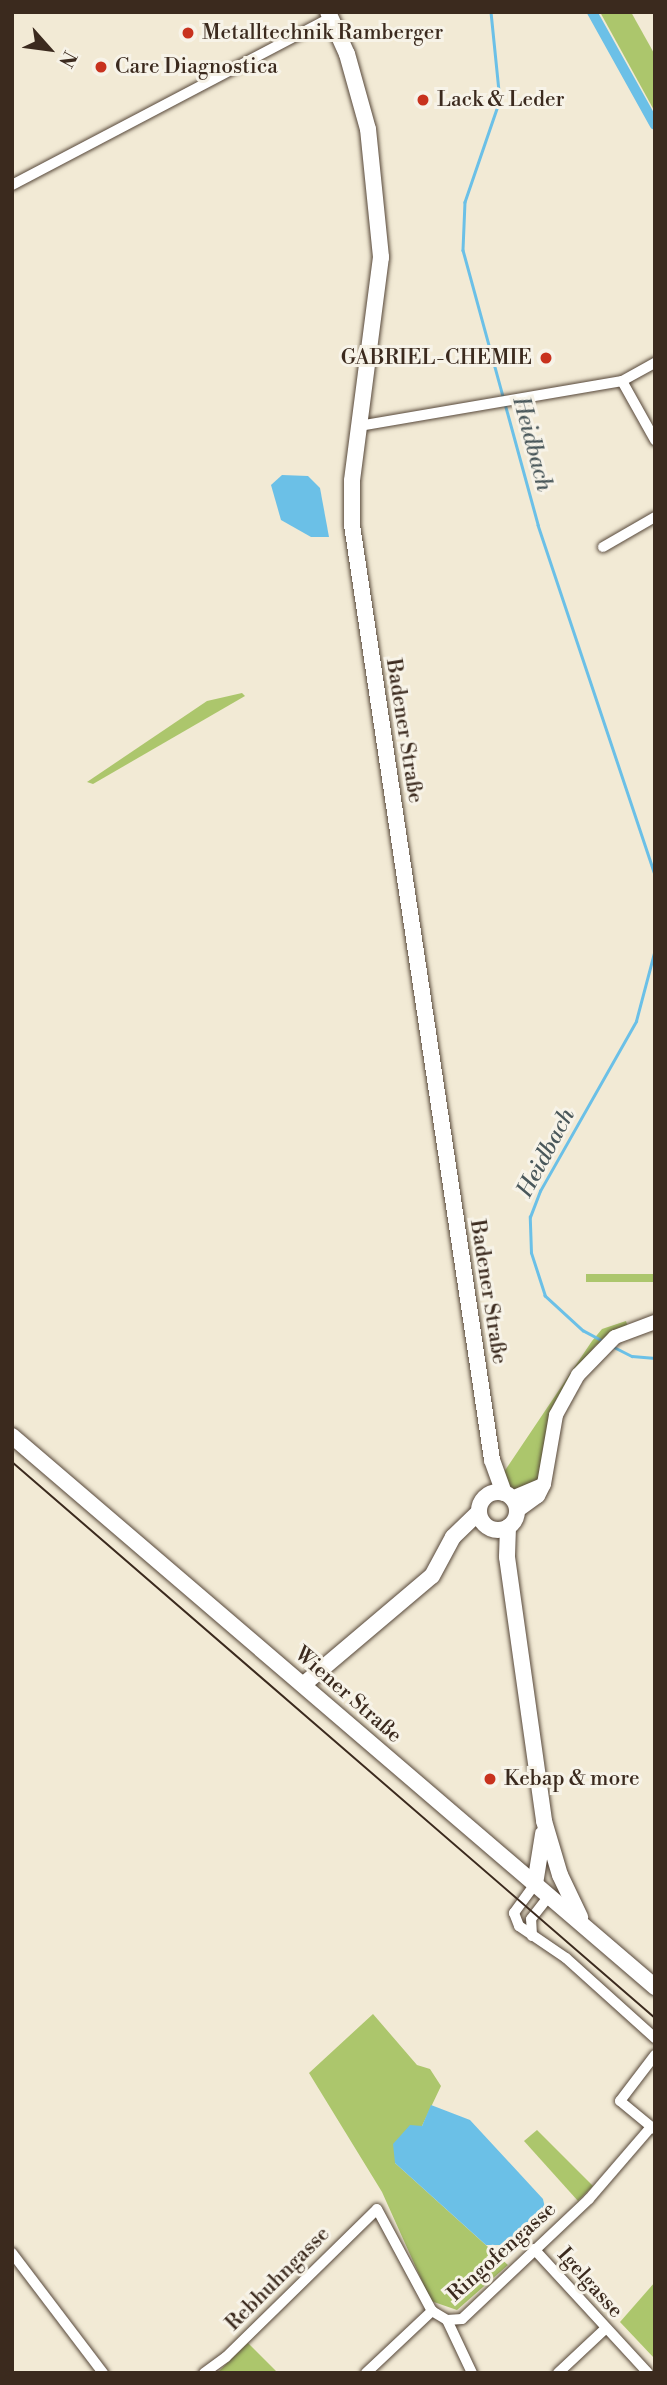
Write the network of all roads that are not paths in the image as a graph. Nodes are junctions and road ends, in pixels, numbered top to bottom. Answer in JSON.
{"nodes":[{"id":1,"x":330,"y":15,"type":"edge"},
{"id":2,"x":12,"y":185,"type":"edge"},
{"id":3,"x":655,"y":363,"type":"edge"},
{"id":4,"x":622,"y":381,"type":"junction"},
{"id":5,"x":359,"y":426,"type":"junction"},
{"id":6,"x":655,"y":440,"type":"edge"},
{"id":7,"x":655,"y":517,"type":"edge"},
{"id":8,"x":603,"y":547,"type":"dead end"},
{"id":9,"x":655,"y":1322,"type":"edge"},
{"id":10,"x":12,"y":1436,"type":"edge"},
{"id":11,"x":505,"y":1499,"type":"junction"},
{"id":12,"x":491,"y":1523,"type":"junction"},
{"id":13,"x":304,"y":1684,"type":"junction"},
{"id":14,"x":544,"y":1821,"type":"junction"},
{"id":15,"x":535,"y":1884,"type":"junction"},
{"id":16,"x":549,"y":1896,"type":"junction"},
{"id":17,"x":584,"y":1926,"type":"junction"},
{"id":18,"x":531,"y":1936,"type":"junction"},
{"id":19,"x":655,"y":1987,"type":"edge"},
{"id":20,"x":655,"y":2038,"type":"edge"},
{"id":21,"x":655,"y":2055,"type":"edge"},
{"id":22,"x":653,"y":2129,"type":"edge"},
{"id":23,"x":534,"y":2249,"type":"junction"},
{"id":24,"x":12,"y":2253,"type":"edge"},
{"id":25,"x":432,"y":2311,"type":"junction"},
{"id":26,"x":447,"y":2320,"type":"junction"},
{"id":27,"x":605,"y":2329,"type":"junction"},
{"id":28,"x":103,"y":2373,"type":"edge"},
{"id":29,"x":204,"y":2373,"type":"edge"},
{"id":30,"x":366,"y":2373,"type":"edge"},
{"id":31,"x":472,"y":2373,"type":"edge"},
{"id":32,"x":558,"y":2373,"type":"edge"},
{"id":33,"x":648,"y":2373,"type":"edge"}],
"edges":[{"from":1,"to":2,"type":"street"},
{"from":1,"to":5,"type":"main road","name":"Badener Straße"},
{"from":3,"to":4,"type":"street"},
{"from":4,"to":5,"type":"street"},
{"from":4,"to":6,"type":"street"},
{"from":5,"to":11,"type":"main road","name":"Badener Straße"},
{"from":7,"to":8,"type":"street"},
{"from":9,"to":11,"type":"street"},
{"from":10,"to":13,"type":"main road","name":"Wiener Straße"},
{"from":11,"to":12,"type":"main road"},
{"from":11,"to":12,"type":"main road"},
{"from":12,"to":13,"type":"main road"},
{"from":12,"to":14,"type":"main road"},
{"from":13,"to":15,"type":"main road","name":"Wiener Straße"},
{"from":14,"to":15,"type":"main road"},
{"from":14,"to":17,"type":"main road"},
{"from":15,"to":16,"type":"main road","name":"Wiener Straße"},
{"from":15,"to":18,"type":"street"},
{"from":16,"to":17,"type":"main road","name":"Wiener Straße"},
{"from":16,"to":18,"type":"street"},
{"from":17,"to":19,"type":"main road","name":"Wiener Straße"},
{"from":18,"to":20,"type":"street"},
{"from":21,"to":22,"type":"street"},
{"from":22,"to":23,"type":"street","name":"Ringofengasse"},
{"from":23,"to":26,"type":"street","name":"Ringofengasse"},
{"from":23,"to":27,"type":"street","name":"Igelgasse"},
{"from":24,"to":28,"type":"street"},
{"from":25,"to":26,"type":"street","name":"Ringofengasse"},
{"from":25,"to":29,"type":"street","name":"Rebhuhngasse"},
{"from":25,"to":30,"type":"street","name":"Ringofengasse"},
{"from":26,"to":31,"type":"street"},
{"from":27,"to":32,"type":"street"},
{"from":27,"to":33,"type":"street","name":"Igelgasse"}]}
